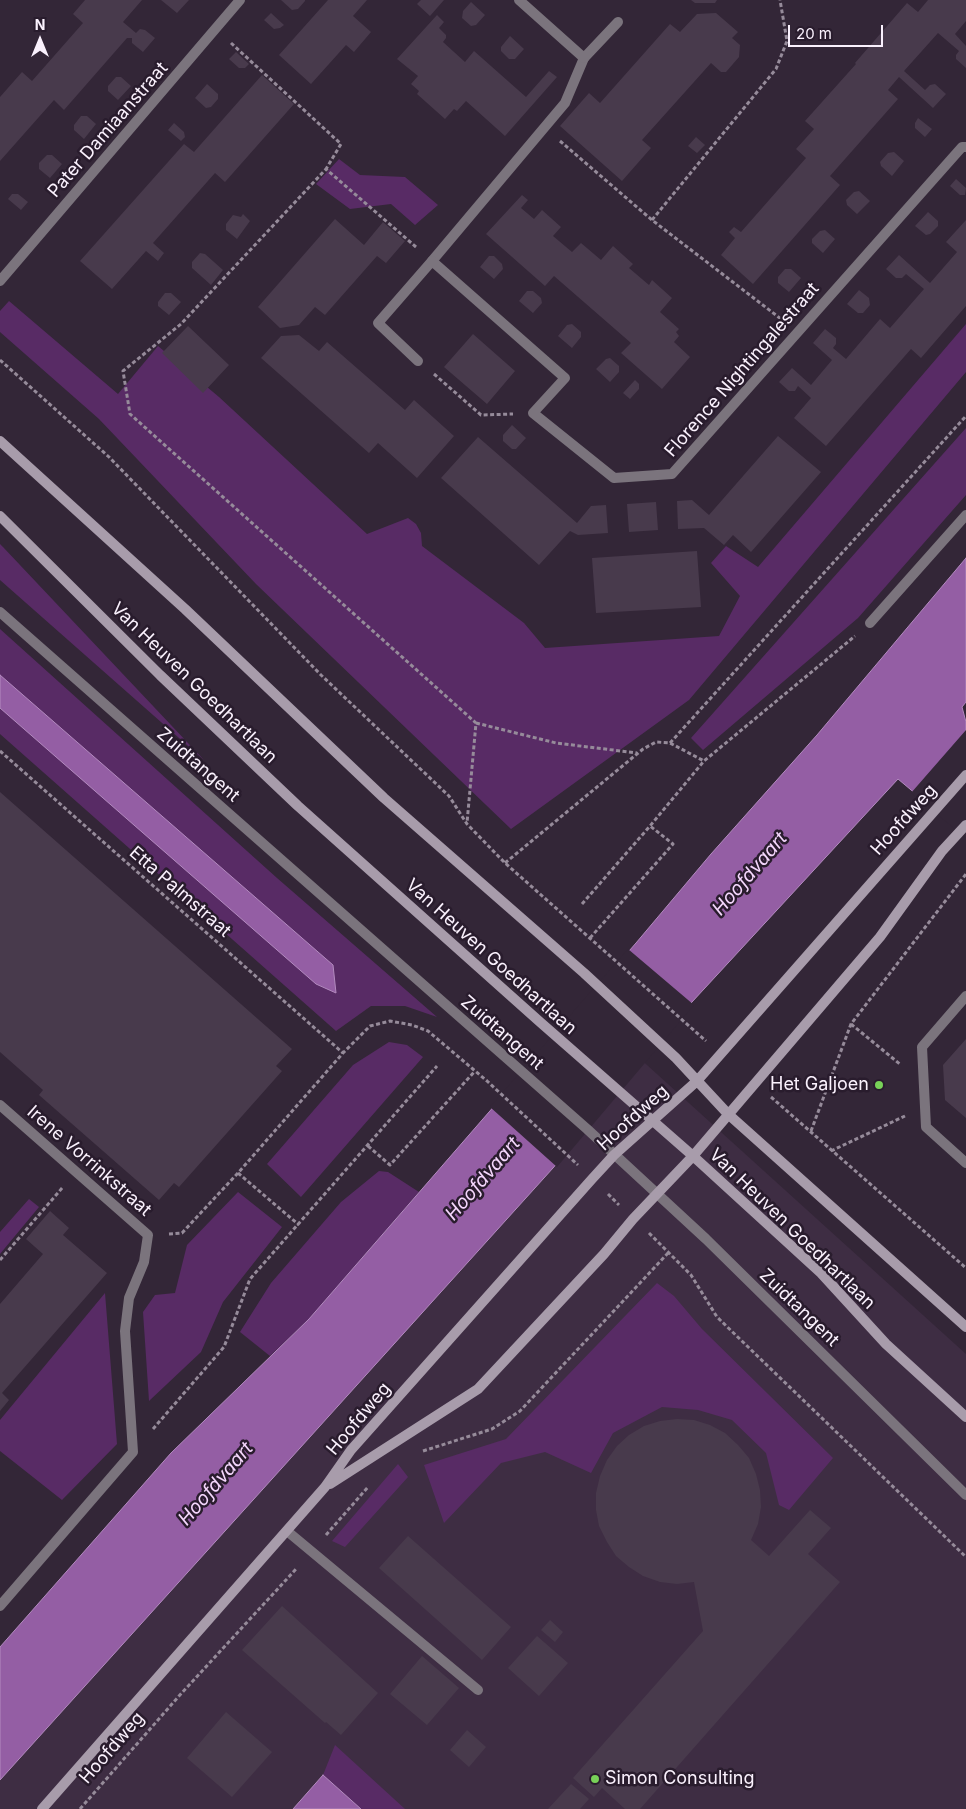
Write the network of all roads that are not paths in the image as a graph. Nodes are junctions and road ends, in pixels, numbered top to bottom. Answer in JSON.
{"nodes":[{"id":1,"x":240,"y":0,"type":"edge"},
{"id":2,"x":519,"y":0,"type":"edge"},
{"id":3,"x":618,"y":22,"type":"dead end"},
{"id":4,"x":584,"y":58,"type":"junction"},
{"id":5,"x":966,"y":147,"type":"edge"},
{"id":6,"x":432,"y":261,"type":"junction"},
{"id":7,"x":0,"y":281,"type":"edge"},
{"id":8,"x":418,"y":361,"type":"road end"},
{"id":9,"x":0,"y":441,"type":"edge"},
{"id":10,"x":966,"y":515,"type":"edge"},
{"id":11,"x":0,"y":516,"type":"edge"},
{"id":12,"x":0,"y":612,"type":"edge"},
{"id":13,"x":870,"y":623,"type":"road end"},
{"id":14,"x":966,"y":775,"type":"edge"},
{"id":15,"x":966,"y":825,"type":"edge"},
{"id":16,"x":966,"y":996,"type":"edge"},
{"id":17,"x":697,"y":1081,"type":"junction"},
{"id":18,"x":0,"y":1105,"type":"edge"},
{"id":19,"x":728,"y":1114,"type":"junction"},
{"id":20,"x":653,"y":1121,"type":"junction"},
{"id":21,"x":614,"y":1155,"type":"junction"},
{"id":22,"x":693,"y":1156,"type":"junction"},
{"id":23,"x":966,"y":1163,"type":"edge"},
{"id":24,"x":657,"y":1194,"type":"junction"},
{"id":25,"x":966,"y":1327,"type":"edge"},
{"id":26,"x":966,"y":1417,"type":"edge"},
{"id":27,"x":325,"y":1487,"type":"junction"},
{"id":28,"x":966,"y":1495,"type":"edge"},
{"id":29,"x":287,"y":1531,"type":"junction"},
{"id":30,"x":0,"y":1606,"type":"edge"},
{"id":31,"x":478,"y":1690,"type":"dead end"},
{"id":32,"x":42,"y":1809,"type":"edge"}],
"edges":[{"from":1,"to":7,"type":"street","name":"Pater Damiaanstraat"},
{"from":2,"to":4,"type":"street"},
{"from":3,"to":4,"type":"street"},
{"from":4,"to":6,"type":"street"},
{"from":5,"to":6,"type":"street","name":"Florence Nightingalestraat"},
{"from":6,"to":8,"type":"street"},
{"from":9,"to":17,"type":"main road"},
{"from":10,"to":13,"type":"street"},
{"from":11,"to":20,"type":"main road","name":"Van Heuven Goedhartlaan"},
{"from":12,"to":21,"type":"street","name":"Zuidtangent"},
{"from":14,"to":17,"type":"main road","name":"Hoofdweg"},
{"from":15,"to":19,"type":"main road","name":"Hoofdweg"},
{"from":16,"to":23,"type":"street"},
{"from":17,"to":19,"type":"main road"},
{"from":17,"to":20,"type":"main road","name":"Hoofdweg"},
{"from":18,"to":30,"type":"street","name":"Irene Vorrinkstraat"},
{"from":19,"to":22,"type":"main road","name":"Hoofdweg"},
{"from":19,"to":25,"type":"main road"},
{"from":20,"to":21,"type":"main road","name":"Hoofdweg"},
{"from":20,"to":22,"type":"main road","name":"Van Heuven Goedhartlaan"},
{"from":21,"to":24,"type":"street","name":"Zuidtangent"},
{"from":21,"to":27,"type":"main road","name":"Hoofdweg"},
{"from":22,"to":24,"type":"main road","name":"Hoofdweg"},
{"from":22,"to":26,"type":"main road","name":"Van Heuven Goedhartlaan"},
{"from":24,"to":27,"type":"main road","name":"Hoofdweg"},
{"from":24,"to":28,"type":"street","name":"Zuidtangent"},
{"from":27,"to":29,"type":"main road","name":"Hoofdweg"},
{"from":29,"to":31,"type":"street"},
{"from":29,"to":32,"type":"main road","name":"Hoofdweg"}]}
